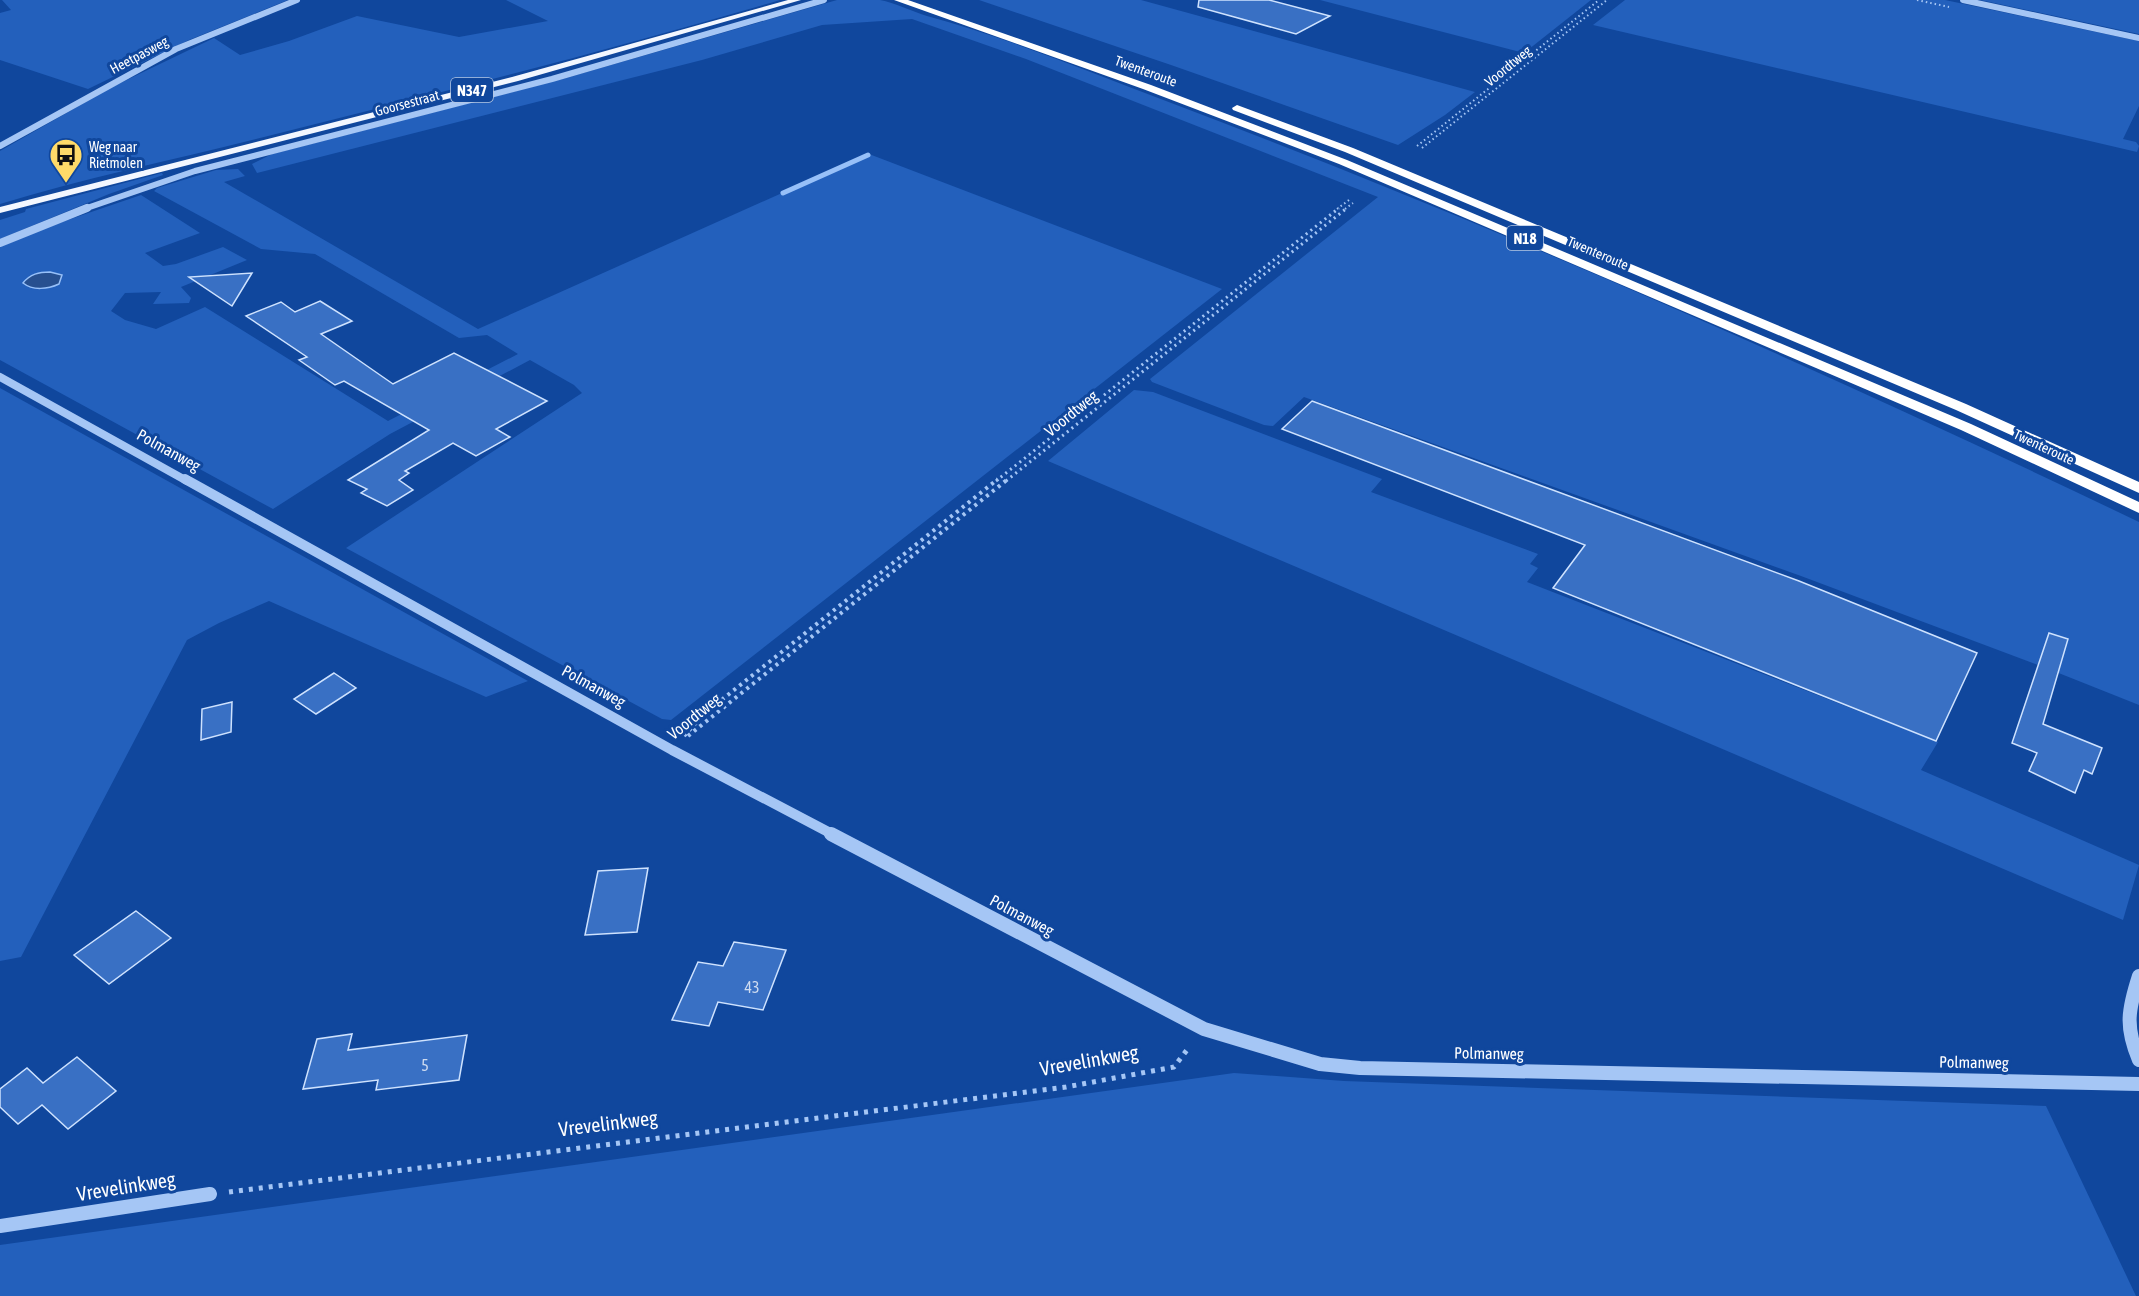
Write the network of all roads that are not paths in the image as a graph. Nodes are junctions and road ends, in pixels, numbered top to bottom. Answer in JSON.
{"nodes":[{"id":1,"x":297,"y":0,"type":"edge"},
{"id":2,"x":797,"y":0,"type":"edge"},
{"id":3,"x":824,"y":0,"type":"edge"},
{"id":4,"x":899,"y":0,"type":"edge"},
{"id":5,"x":930,"y":0,"type":"edge"},
{"id":6,"x":1963,"y":0,"type":"edge"},
{"id":7,"x":2139,"y":38,"type":"edge"},
{"id":8,"x":0,"y":146,"type":"edge"},
{"id":9,"x":0,"y":210,"type":"edge"},
{"id":10,"x":0,"y":243,"type":"edge"},
{"id":11,"x":0,"y":377,"type":"edge"},
{"id":12,"x":2139,"y":488,"type":"edge"},
{"id":13,"x":2139,"y":508,"type":"edge"},
{"id":14,"x":2139,"y":976,"type":"edge"},
{"id":15,"x":2139,"y":1060,"type":"edge"},
{"id":16,"x":2139,"y":1083,"type":"edge"},
{"id":17,"x":210,"y":1194,"type":"road end"},
{"id":18,"x":0,"y":1226,"type":"edge"}],
"edges":[{"from":1,"to":8,"type":"street","name":"Heetpasweg"},
{"from":2,"to":9,"type":"main road","name":"Goorsestraat","number":"N347"},
{"from":3,"to":10,"type":"street","name":"Goorsestraat"},
{"from":4,"to":13,"type":"highway","name":"Twenteroute","number":"N18"},
{"from":5,"to":12,"type":"highway","name":"Twenteroute","number":"N18"},
{"from":6,"to":7,"type":"street"},
{"from":11,"to":16,"type":"street","name":"Polmanweg"},
{"from":14,"to":15,"type":"street"},
{"from":17,"to":18,"type":"street","name":"Vrevelinkweg"}]}
